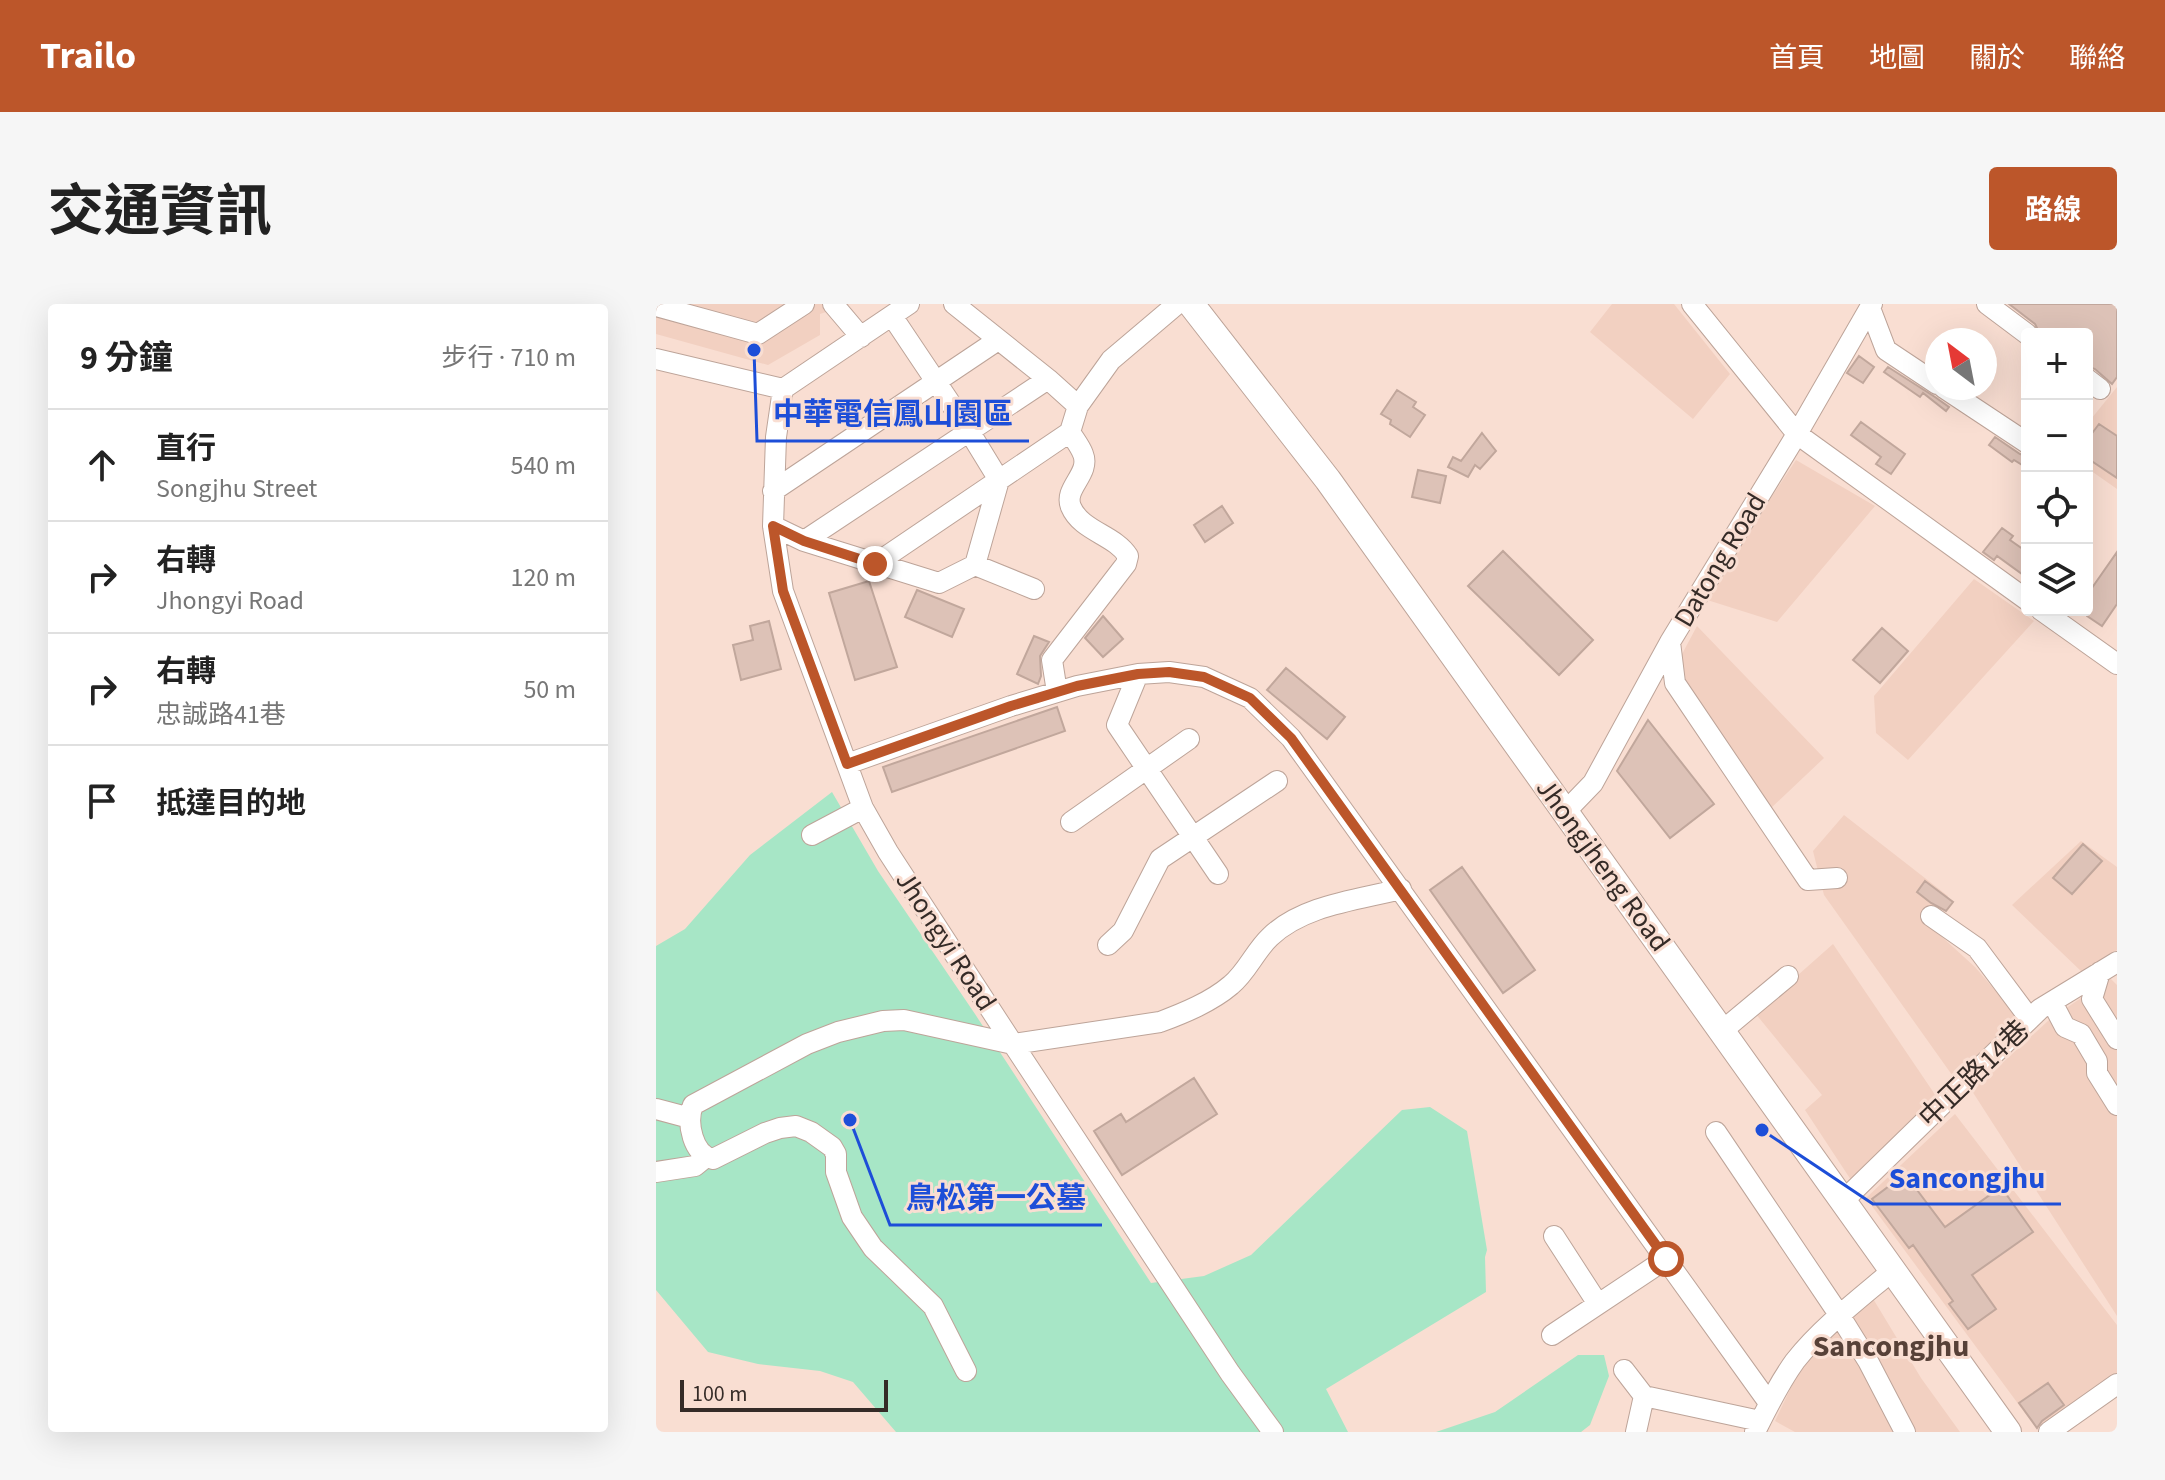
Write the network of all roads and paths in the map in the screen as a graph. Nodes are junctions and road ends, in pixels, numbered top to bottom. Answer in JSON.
{"nodes":[{"id":1,"x":804,"y":304,"type":"edge"},
{"id":2,"x":833,"y":304,"type":"edge"},
{"id":3,"x":954,"y":304,"type":"edge"},
{"id":4,"x":1177,"y":304,"type":"edge"},
{"id":5,"x":1191,"y":304,"type":"edge"},
{"id":6,"x":1692,"y":304,"type":"edge"},
{"id":7,"x":1987,"y":304,"type":"edge"},
{"id":8,"x":656,"y":306,"type":"edge"},
{"id":9,"x":1871,"y":306,"type":"edge"},
{"id":10,"x":900,"y":310,"type":"edge"},
{"id":11,"x":2021,"y":330,"type":"edge"},
{"id":12,"x":861,"y":337,"type":"junction"},
{"id":13,"x":998,"y":340,"type":"junction"},
{"id":14,"x":656,"y":359,"type":"edge"},
{"id":15,"x":1925,"y":376,"type":"edge"},
{"id":16,"x":1048,"y":379,"type":"junction"},
{"id":17,"x":936,"y":382,"type":"junction"},
{"id":18,"x":783,"y":389,"type":"junction"},
{"id":19,"x":1962,"y":400,"type":"edge"},
{"id":20,"x":1078,"y":406,"type":"junction"},
{"id":21,"x":969,"y":431,"type":"junction"},
{"id":22,"x":1070,"y":432,"type":"junction"},
{"id":23,"x":1797,"y":434,"type":"junction"},
{"id":24,"x":2021,"y":439,"type":"edge"},
{"id":25,"x":999,"y":480,"type":"junction"},
{"id":26,"x":773,"y":491,"type":"junction"},
{"id":27,"x":773,"y":526,"type":"junction"},
{"id":28,"x":804,"y":541,"type":"junction"},
{"id":29,"x":875,"y":564,"type":"junction"},
{"id":30,"x":975,"y":565,"type":"junction"},
{"id":31,"x":1034,"y":589,"type":"dead end"},
{"id":32,"x":2021,"y":596,"type":"edge"},
{"id":33,"x":2049,"y":616,"type":"edge"},
{"id":34,"x":1670,"y":642,"type":"junction"},
{"id":35,"x":2117,"y":664,"type":"edge"},
{"id":36,"x":1138,"y":674,"type":"junction"},
{"id":37,"x":1057,"y":692,"type":"junction"},
{"id":38,"x":1189,"y":739,"type":"dead end"},
{"id":39,"x":847,"y":764,"type":"junction"},
{"id":40,"x":1146,"y":769,"type":"junction"},
{"id":41,"x":1277,"y":781,"type":"dead end"},
{"id":42,"x":863,"y":808,"type":"junction"},
{"id":43,"x":1565,"y":812,"type":"junction"},
{"id":44,"x":1071,"y":822,"type":"dead end"},
{"id":45,"x":812,"y":835,"type":"dead end"},
{"id":46,"x":1193,"y":838,"type":"junction"},
{"id":47,"x":1218,"y":874,"type":"dead end"},
{"id":48,"x":1837,"y":878,"type":"dead end"},
{"id":49,"x":1401,"y":889,"type":"junction"},
{"id":50,"x":1931,"y":916,"type":"dead end"},
{"id":51,"x":1108,"y":945,"type":"dead end"},
{"id":52,"x":2109,"y":967,"type":"edge"},
{"id":53,"x":1788,"y":976,"type":"dead end"},
{"id":54,"x":2052,"y":1002,"type":"junction"},
{"id":55,"x":2030,"y":1019,"type":"junction"},
{"id":56,"x":1722,"y":1031,"type":"junction"},
{"id":57,"x":2117,"y":1039,"type":"edge"},
{"id":58,"x":1013,"y":1044,"type":"junction"},
{"id":59,"x":2117,"y":1105,"type":"edge"},
{"id":60,"x":656,"y":1109,"type":"edge"},
{"id":61,"x":690,"y":1118,"type":"junction"},
{"id":62,"x":1716,"y":1132,"type":"dead end"},
{"id":63,"x":706,"y":1157,"type":"junction"},
{"id":64,"x":656,"y":1172,"type":"edge"},
{"id":65,"x":1842,"y":1202,"type":"junction"},
{"id":66,"x":1554,"y":1236,"type":"dead end"},
{"id":67,"x":1666,"y":1259,"type":"junction"},
{"id":68,"x":1892,"y":1271,"type":"junction"},
{"id":69,"x":1598,"y":1304,"type":"junction"},
{"id":70,"x":1840,"y":1316,"type":"junction"},
{"id":71,"x":1552,"y":1335,"type":"dead end"},
{"id":72,"x":1624,"y":1370,"type":"dead end"},
{"id":73,"x":966,"y":1371,"type":"dead end"},
{"id":74,"x":2117,"y":1384,"type":"edge"},
{"id":75,"x":1644,"y":1396,"type":"junction"},
{"id":76,"x":1761,"y":1419,"type":"edge"},
{"id":77,"x":1273,"y":1432,"type":"edge"},
{"id":78,"x":1636,"y":1432,"type":"edge"},
{"id":79,"x":1905,"y":1432,"type":"edge"},
{"id":80,"x":2008,"y":1432,"type":"edge"},
{"id":81,"x":2049,"y":1432,"type":"edge"}],
"edges":[{"from":1,"to":8,"type":"street"},
{"from":2,"to":12,"type":"street"},
{"from":3,"to":13,"type":"street"},
{"from":4,"to":20,"type":"street"},
{"from":5,"to":43,"type":"main road","name":"Jhongjheng Road"},
{"from":6,"to":23,"type":"street"},
{"from":7,"to":11,"type":"street"},
{"from":9,"to":15,"type":"street"},
{"from":9,"to":23,"type":"street","name":"Datong Road"},
{"from":10,"to":12,"type":"street"},
{"from":10,"to":17,"type":"street"},
{"from":12,"to":18,"type":"street"},
{"from":13,"to":16,"type":"street"},
{"from":13,"to":17,"type":"street"},
{"from":14,"to":18,"type":"street"},
{"from":16,"to":20,"type":"street"},
{"from":16,"to":21,"type":"street"},
{"from":17,"to":21,"type":"street"},
{"from":17,"to":26,"type":"street"},
{"from":18,"to":26,"type":"street","name":"Jhongyi Road"},
{"from":19,"to":24,"type":"street"},
{"from":20,"to":22,"type":"street"},
{"from":21,"to":25,"type":"street"},
{"from":21,"to":28,"type":"street"},
{"from":22,"to":25,"type":"street"},
{"from":22,"to":37,"type":"street"},
{"from":23,"to":32,"type":"street"},
{"from":23,"to":34,"type":"street","name":"Datong Road"},
{"from":25,"to":29,"type":"street"},
{"from":25,"to":30,"type":"street"},
{"from":26,"to":27,"type":"street","name":"Jhongyi Road"},
{"from":27,"to":28,"type":"street"},
{"from":27,"to":39,"type":"street","name":"Jhongyi Road"},
{"from":28,"to":29,"type":"street"},
{"from":29,"to":30,"type":"street"},
{"from":30,"to":31,"type":"street"},
{"from":33,"to":35,"type":"street"},
{"from":34,"to":43,"type":"street","name":"Datong Road"},
{"from":34,"to":48,"type":"street"},
{"from":36,"to":37,"type":"street"},
{"from":36,"to":40,"type":"street"},
{"from":36,"to":49,"type":"street"},
{"from":37,"to":39,"type":"street"},
{"from":38,"to":40,"type":"street"},
{"from":39,"to":42,"type":"street","name":"Jhongyi Road"},
{"from":40,"to":44,"type":"street"},
{"from":40,"to":46,"type":"street"},
{"from":41,"to":46,"type":"street"},
{"from":42,"to":45,"type":"street"},
{"from":42,"to":58,"type":"street","name":"Jhongyi Road"},
{"from":43,"to":56,"type":"main road","name":"Jhongjheng Road"},
{"from":46,"to":47,"type":"street"},
{"from":46,"to":51,"type":"street"},
{"from":49,"to":58,"type":"street"},
{"from":49,"to":67,"type":"street"},
{"from":50,"to":55,"type":"street"},
{"from":52,"to":54,"type":"street","name":"中正路14巷"},
{"from":52,"to":57,"type":"street"},
{"from":53,"to":56,"type":"street"},
{"from":54,"to":55,"type":"street","name":"中正路14巷"},
{"from":54,"to":59,"type":"street"},
{"from":55,"to":65,"type":"street","name":"中正路14巷"},
{"from":56,"to":65,"type":"main road","name":"Jhongjheng Road"},
{"from":58,"to":61,"type":"street"},
{"from":58,"to":77,"type":"street","name":"Jhongyi Road"},
{"from":60,"to":61,"type":"street"},
{"from":61,"to":63,"type":"street"},
{"from":62,"to":70,"type":"street"},
{"from":63,"to":64,"type":"street"},
{"from":63,"to":73,"type":"street"},
{"from":65,"to":68,"type":"main road","name":"Jhongjheng Road"},
{"from":66,"to":69,"type":"street"},
{"from":67,"to":69,"type":"street"},
{"from":67,"to":76,"type":"street"},
{"from":68,"to":70,"type":"street"},
{"from":68,"to":80,"type":"main road","name":"Jhongjheng Road"},
{"from":69,"to":71,"type":"street"},
{"from":70,"to":76,"type":"street"},
{"from":70,"to":79,"type":"street"},
{"from":72,"to":75,"type":"street"},
{"from":74,"to":81,"type":"street"},
{"from":75,"to":76,"type":"street"},
{"from":75,"to":78,"type":"street"}]}
